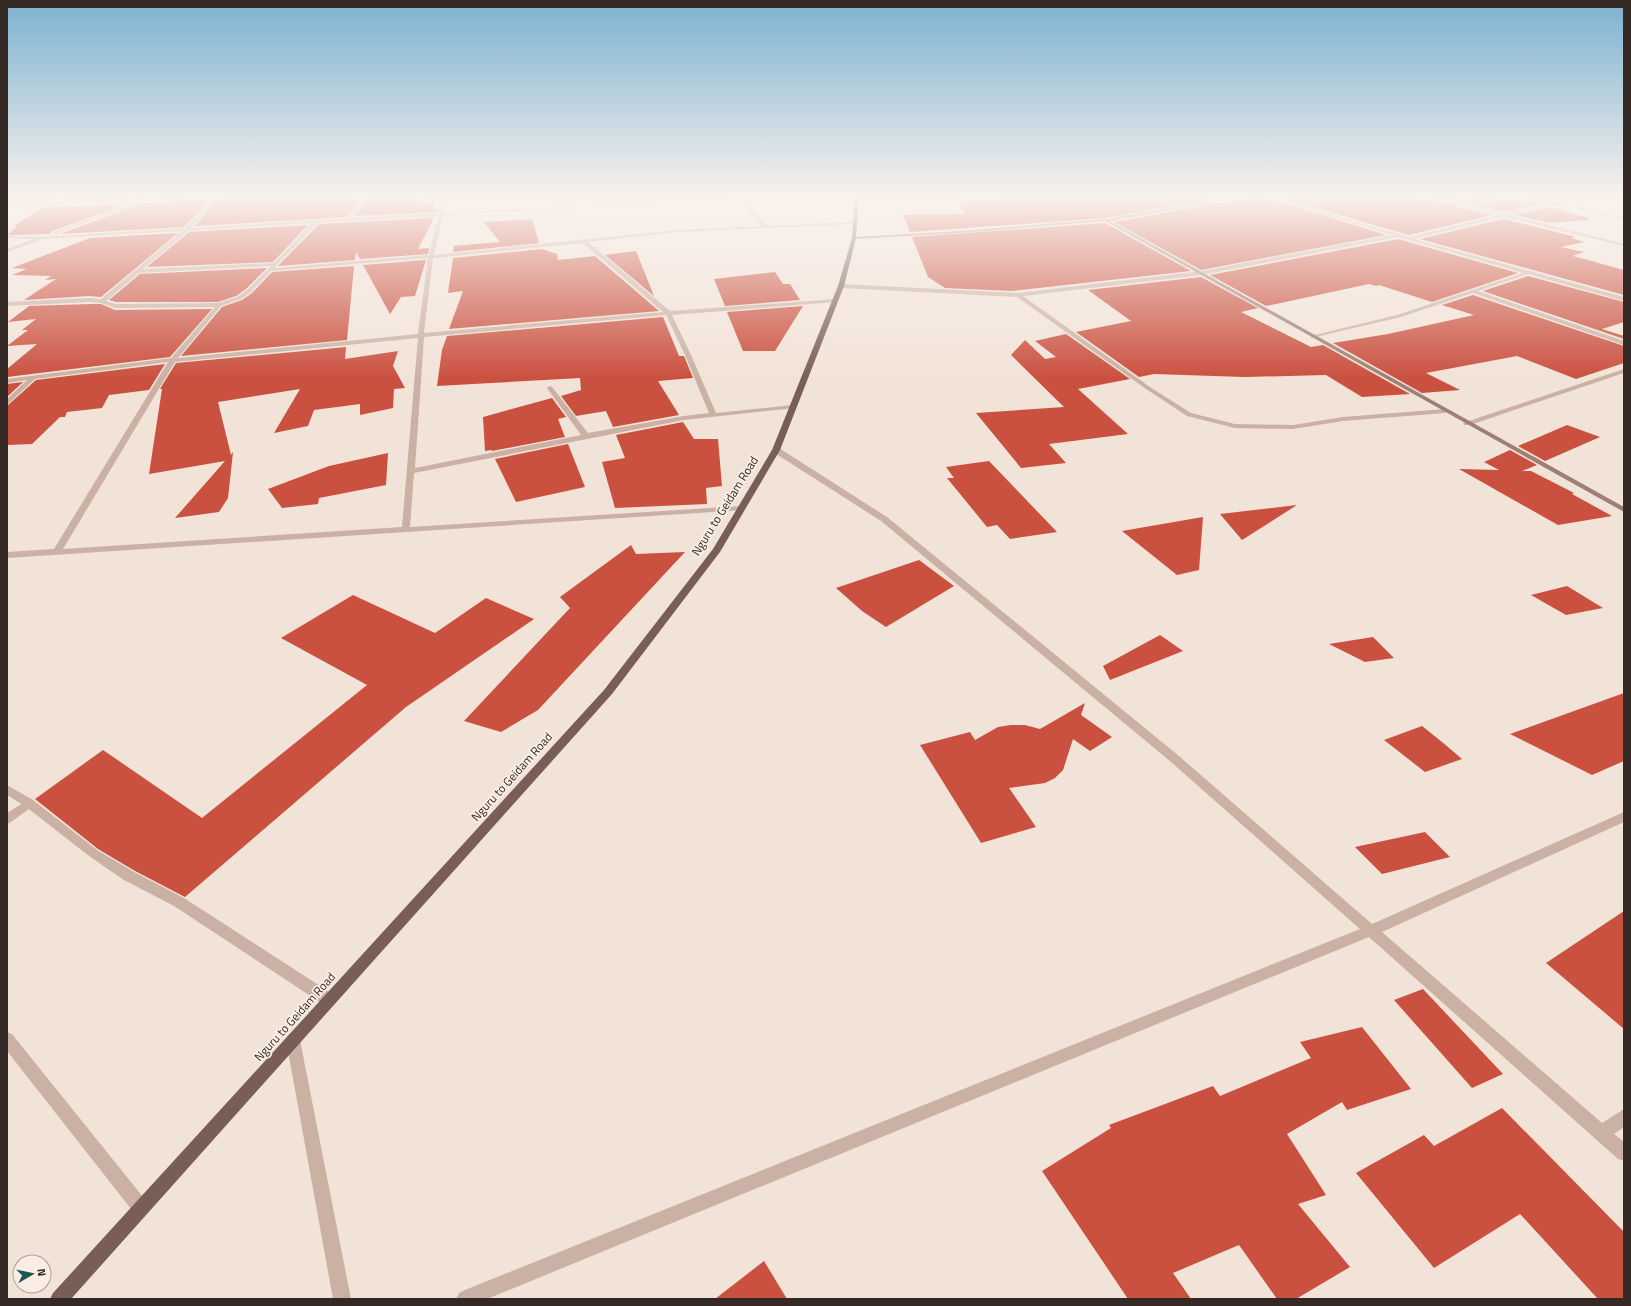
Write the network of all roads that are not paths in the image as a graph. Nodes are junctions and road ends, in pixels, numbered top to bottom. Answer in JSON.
{"nodes":[{"id":1,"x":430,"y":256,"type":"edge"},
{"id":2,"x":154,"y":257,"type":"edge"},
{"id":3,"x":283,"y":257,"type":"edge"},
{"id":4,"x":419,"y":257,"type":"edge"},
{"id":5,"x":604,"y":257,"type":"edge"},
{"id":6,"x":849,"y":257,"type":"edge"},
{"id":7,"x":1173,"y":257,"type":"edge"},
{"id":8,"x":1287,"y":257,"type":"edge"},
{"id":9,"x":1470,"y":257,"type":"edge"},
{"id":10,"x":276,"y":264,"type":"junction"},
{"id":11,"x":270,"y":270,"type":"junction"},
{"id":12,"x":138,"y":271,"type":"junction"},
{"id":13,"x":1202,"y":273,"type":"junction"},
{"id":14,"x":1527,"y":273,"type":"junction"},
{"id":15,"x":841,"y":286,"type":"junction"},
{"id":16,"x":1472,"y":291,"type":"junction"},
{"id":17,"x":1018,"y":295,"type":"junction"},
{"id":18,"x":1624,"y":299,"type":"edge"},
{"id":19,"x":835,"y":300,"type":"junction"},
{"id":20,"x":102,"y":301,"type":"junction"},
{"id":21,"x":7,"y":304,"type":"edge"},
{"id":22,"x":219,"y":305,"type":"junction"},
{"id":23,"x":668,"y":313,"type":"junction"},
{"id":24,"x":421,"y":335,"type":"junction"},
{"id":25,"x":1313,"y":337,"type":"junction"},
{"id":26,"x":1624,"y":343,"type":"edge"},
{"id":27,"x":173,"y":360,"type":"junction"},
{"id":28,"x":1624,"y":371,"type":"edge"},
{"id":29,"x":1612,"y":375,"type":"junction"},
{"id":30,"x":33,"y":378,"type":"junction"},
{"id":31,"x":1624,"y":380,"type":"edge"},
{"id":32,"x":7,"y":381,"type":"edge"},
{"id":33,"x":550,"y":388,"type":"dead end"},
{"id":34,"x":7,"y":404,"type":"edge"},
{"id":35,"x":793,"y":407,"type":"junction"},
{"id":36,"x":1445,"y":411,"type":"junction"},
{"id":37,"x":713,"y":415,"type":"junction"},
{"id":38,"x":1467,"y":423,"type":"junction"},
{"id":39,"x":586,"y":436,"type":"junction"},
{"id":40,"x":776,"y":450,"type":"junction"},
{"id":41,"x":411,"y":472,"type":"junction"},
{"id":42,"x":742,"y":508,"type":"junction"},
{"id":43,"x":1624,"y":510,"type":"edge"},
{"id":44,"x":406,"y":530,"type":"junction"},
{"id":45,"x":57,"y":552,"type":"junction"},
{"id":46,"x":7,"y":555,"type":"edge"},
{"id":47,"x":7,"y":789,"type":"edge"},
{"id":48,"x":29,"y":804,"type":"junction"},
{"id":49,"x":1624,"y":817,"type":"edge"},
{"id":50,"x":7,"y":819,"type":"edge"},
{"id":51,"x":1370,"y":931,"type":"junction"},
{"id":52,"x":329,"y":1000,"type":"junction"},
{"id":53,"x":7,"y":1039,"type":"edge"},
{"id":54,"x":293,"y":1040,"type":"junction"},
{"id":55,"x":1624,"y":1117,"type":"edge"},
{"id":56,"x":1602,"y":1133,"type":"junction"},
{"id":57,"x":1624,"y":1153,"type":"edge"},
{"id":58,"x":142,"y":1208,"type":"junction"},
{"id":59,"x":58,"y":1299,"type":"edge"},
{"id":60,"x":342,"y":1299,"type":"edge"},
{"id":61,"x":465,"y":1299,"type":"edge"}],
"edges":[{"from":1,"to":24,"type":"street"},
{"from":2,"to":12,"type":"street"},
{"from":3,"to":10,"type":"street"},
{"from":4,"to":11,"type":"street"},
{"from":5,"to":23,"type":"street"},
{"from":6,"to":15,"type":"main road","name":"Nguru to Geidam Road"},
{"from":7,"to":13,"type":"street"},
{"from":8,"to":13,"type":"street"},
{"from":9,"to":14,"type":"street"},
{"from":10,"to":11,"type":"street"},
{"from":10,"to":12,"type":"street"},
{"from":11,"to":22,"type":"street"},
{"from":12,"to":20,"type":"street"},
{"from":13,"to":17,"type":"street"},
{"from":13,"to":25,"type":"street"},
{"from":14,"to":16,"type":"street"},
{"from":14,"to":18,"type":"street"},
{"from":15,"to":17,"type":"street"},
{"from":15,"to":19,"type":"main road","name":"Nguru to Geidam Road"},
{"from":16,"to":25,"type":"street"},
{"from":16,"to":26,"type":"street"},
{"from":17,"to":36,"type":"street"},
{"from":19,"to":23,"type":"street"},
{"from":19,"to":35,"type":"main road","name":"Nguru to Geidam Road"},
{"from":20,"to":21,"type":"street"},
{"from":20,"to":22,"type":"street"},
{"from":22,"to":27,"type":"street"},
{"from":23,"to":24,"type":"street"},
{"from":23,"to":37,"type":"street"},
{"from":24,"to":27,"type":"street"},
{"from":24,"to":41,"type":"street"},
{"from":25,"to":36,"type":"street"},
{"from":27,"to":30,"type":"street"},
{"from":27,"to":45,"type":"street"},
{"from":28,"to":29,"type":"street"},
{"from":29,"to":31,"type":"street"},
{"from":29,"to":38,"type":"street"},
{"from":30,"to":32,"type":"street"},
{"from":30,"to":34,"type":"street"},
{"from":33,"to":39,"type":"street"},
{"from":35,"to":37,"type":"street"},
{"from":35,"to":40,"type":"main road","name":"Nguru to Geidam Road"},
{"from":36,"to":38,"type":"street"},
{"from":37,"to":39,"type":"street"},
{"from":38,"to":43,"type":"street"},
{"from":39,"to":41,"type":"street"},
{"from":40,"to":42,"type":"main road","name":"Nguru to Geidam Road"},
{"from":40,"to":51,"type":"street"},
{"from":41,"to":44,"type":"street"},
{"from":42,"to":44,"type":"street"},
{"from":42,"to":52,"type":"main road","name":"Nguru to Geidam Road"},
{"from":44,"to":45,"type":"street"},
{"from":45,"to":46,"type":"street"},
{"from":47,"to":48,"type":"street"},
{"from":48,"to":50,"type":"street"},
{"from":48,"to":52,"type":"street"},
{"from":49,"to":51,"type":"street"},
{"from":51,"to":56,"type":"street"},
{"from":51,"to":61,"type":"street"},
{"from":52,"to":54,"type":"main road","name":"Nguru to Geidam Road"},
{"from":53,"to":58,"type":"street"},
{"from":54,"to":58,"type":"main road","name":"Nguru to Geidam Road"},
{"from":54,"to":60,"type":"street"},
{"from":55,"to":56,"type":"street"},
{"from":56,"to":57,"type":"street"},
{"from":58,"to":59,"type":"main road","name":"Nguru to Geidam Road"}]}
